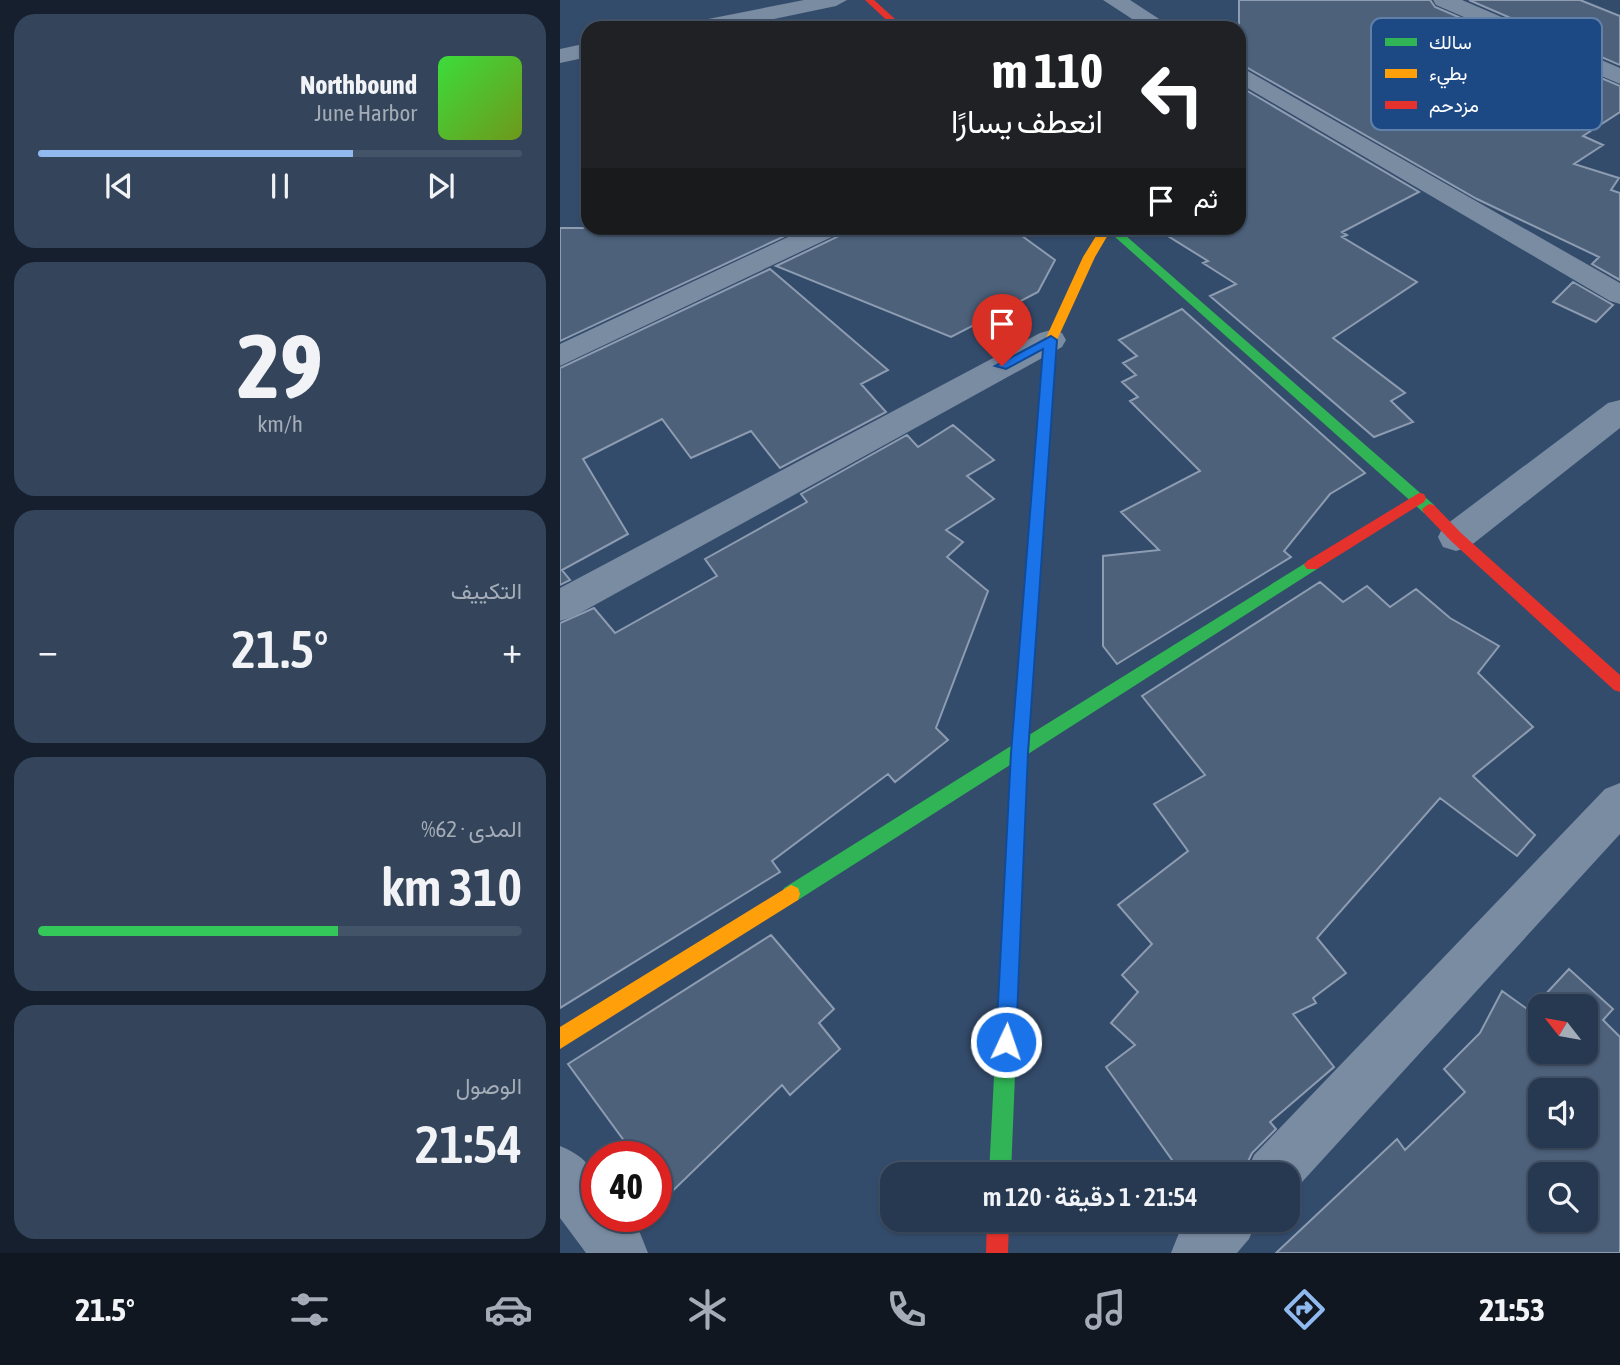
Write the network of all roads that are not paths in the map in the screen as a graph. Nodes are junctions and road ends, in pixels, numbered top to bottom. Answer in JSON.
{"nodes":[{"id":1,"x":836,"y":0,"type":"edge"},
{"id":2,"x":869,"y":0,"type":"edge"},
{"id":3,"x":1114,"y":0,"type":"edge"},
{"id":4,"x":1444,"y":0,"type":"edge"},
{"id":5,"x":1485,"y":18,"type":"edge"},
{"id":6,"x":732,"y":21,"type":"edge"},
{"id":7,"x":892,"y":21,"type":"edge"},
{"id":8,"x":1149,"y":21,"type":"edge"},
{"id":9,"x":581,"y":52,"type":"edge"},
{"id":10,"x":560,"y":56,"type":"edge"},
{"id":11,"x":1602,"y":69,"type":"edge"},
{"id":12,"x":1246,"y":77,"type":"edge"},
{"id":13,"x":1620,"y":77,"type":"edge"},
{"id":14,"x":813,"y":235,"type":"edge"},
{"id":15,"x":1104,"y":235,"type":"edge"},
{"id":16,"x":1117,"y":235,"type":"edge"},
{"id":17,"x":1620,"y":295,"type":"edge"},
{"id":18,"x":1051,"y":340,"type":"junction"},
{"id":19,"x":560,"y":356,"type":"edge"},
{"id":20,"x":1620,"y":411,"type":"edge"},
{"id":21,"x":1419,"y":498,"type":"junction"},
{"id":22,"x":1456,"y":537,"type":"junction"},
{"id":23,"x":560,"y":606,"type":"edge"},
{"id":24,"x":1620,"y":685,"type":"edge"},
{"id":25,"x":1019,"y":753,"type":"junction"},
{"id":26,"x":1620,"y":803,"type":"edge"},
{"id":27,"x":560,"y":1040,"type":"edge"},
{"id":28,"x":1001,"y":1162,"type":"edge"},
{"id":29,"x":1284,"y":1162,"type":"edge"},
{"id":30,"x":560,"y":1173,"type":"edge"},
{"id":31,"x":997,"y":1232,"type":"edge"},
{"id":32,"x":1219,"y":1232,"type":"edge"},
{"id":33,"x":620,"y":1253,"type":"edge"},
{"id":34,"x":996,"y":1253,"type":"edge"},
{"id":35,"x":1199,"y":1253,"type":"edge"}],
"edges":[{"from":1,"to":6,"type":"street"},
{"from":2,"to":7,"type":"street"},
{"from":3,"to":8,"type":"street"},
{"from":4,"to":5,"type":"street"},
{"from":9,"to":10,"type":"street"},
{"from":11,"to":13,"type":"street"},
{"from":12,"to":17,"type":"street"},
{"from":14,"to":19,"type":"street"},
{"from":15,"to":18,"type":"street"},
{"from":16,"to":21,"type":"street"},
{"from":18,"to":23,"type":"street"},
{"from":18,"to":25,"type":"street"},
{"from":20,"to":22,"type":"street"},
{"from":21,"to":22,"type":"street"},
{"from":21,"to":25,"type":"street"},
{"from":22,"to":24,"type":"street"},
{"from":25,"to":27,"type":"street"},
{"from":25,"to":28,"type":"street"},
{"from":26,"to":29,"type":"street"},
{"from":30,"to":33,"type":"street"},
{"from":31,"to":34,"type":"street"},
{"from":32,"to":35,"type":"street"}]}
